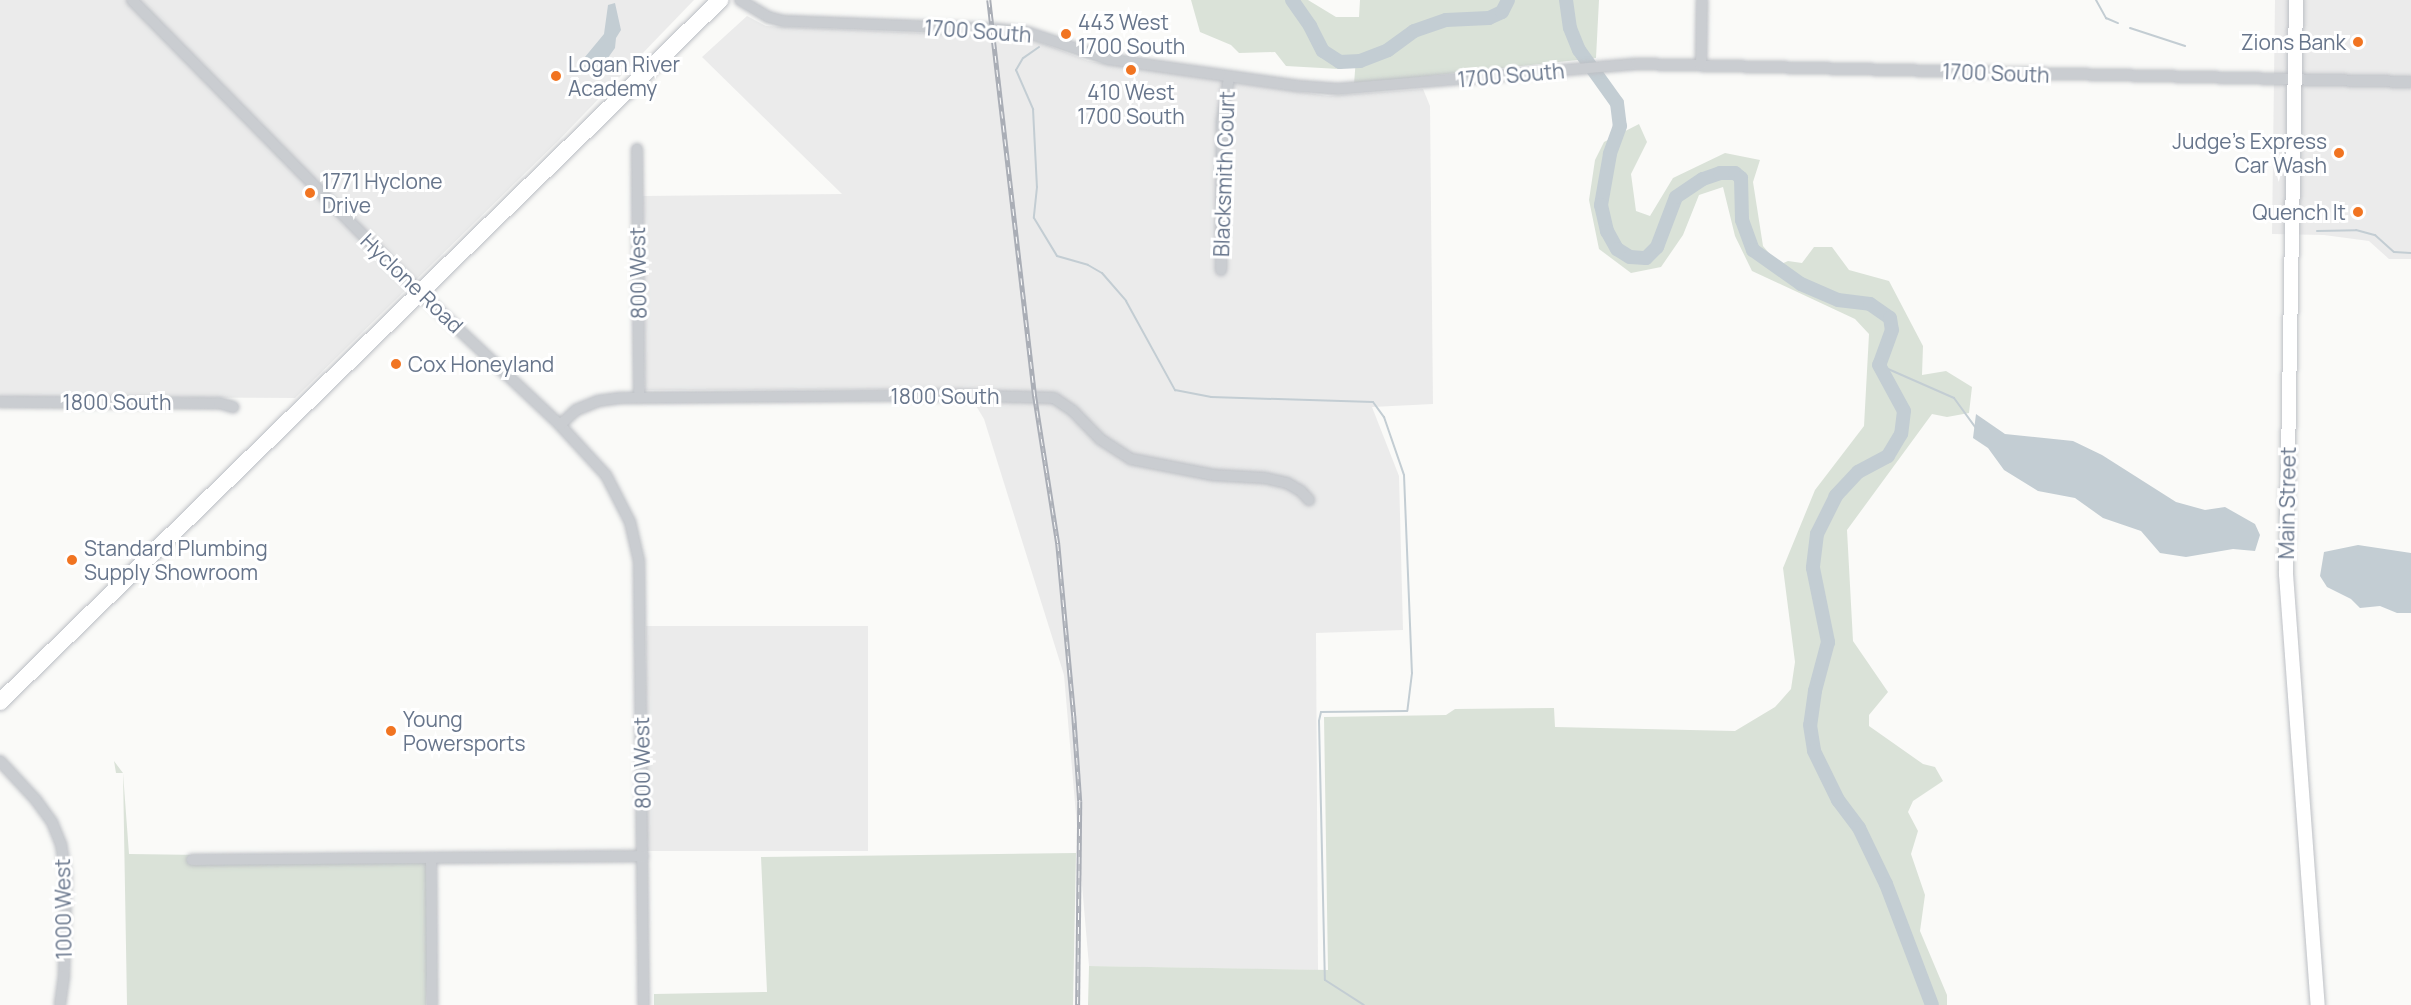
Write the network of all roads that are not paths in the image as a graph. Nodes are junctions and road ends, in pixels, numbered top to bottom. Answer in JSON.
{"nodes":[{"id":1,"x":132,"y":0,"type":"edge"},
{"id":2,"x":720,"y":0,"type":"edge"},
{"id":3,"x":740,"y":0,"type":"edge"},
{"id":4,"x":1702,"y":0,"type":"edge"},
{"id":5,"x":2296,"y":0,"type":"edge"},
{"id":6,"x":1701,"y":65,"type":"junction"},
{"id":7,"x":1229,"y":77,"type":"junction"},
{"id":8,"x":2294,"y":81,"type":"junction"},
{"id":9,"x":2411,"y":82,"type":"edge"},
{"id":10,"x":637,"y":149,"type":"dead end"},
{"id":11,"x":1221,"y":270,"type":"dead end"},
{"id":12,"x":419,"y":292,"type":"junction"},
{"id":13,"x":639,"y":398,"type":"junction"},
{"id":14,"x":0,"y":402,"type":"edge"},
{"id":15,"x":233,"y":407,"type":"dead end"},
{"id":16,"x":560,"y":425,"type":"junction"},
{"id":17,"x":1309,"y":500,"type":"dead end"},
{"id":18,"x":630,"y":522,"type":"joint"},
{"id":19,"x":0,"y":702,"type":"edge"},
{"id":20,"x":0,"y":761,"type":"edge"},
{"id":21,"x":644,"y":856,"type":"junction"},
{"id":22,"x":431,"y":858,"type":"junction"},
{"id":23,"x":192,"y":860,"type":"dead end"},
{"id":24,"x":60,"y":1005,"type":"edge"},
{"id":25,"x":432,"y":1005,"type":"edge"},
{"id":26,"x":644,"y":1005,"type":"edge"},
{"id":27,"x":2318,"y":1005,"type":"edge"}],
"edges":[{"from":1,"to":12,"type":"street","name":"Hyclone Road"},
{"from":2,"to":12,"type":"highway"},
{"from":3,"to":7,"type":"street","name":"1700 South"},
{"from":4,"to":6,"type":"street"},
{"from":5,"to":8,"type":"main road","name":"Main Street"},
{"from":6,"to":7,"type":"street","name":"1700 South"},
{"from":6,"to":8,"type":"street","name":"1700 South"},
{"from":7,"to":11,"type":"street","name":"Blacksmith Court"},
{"from":8,"to":9,"type":"street","name":"1700 South"},
{"from":8,"to":27,"type":"main road","name":"Main Street"},
{"from":10,"to":13,"type":"street","name":"800 West"},
{"from":12,"to":16,"type":"street","name":"Hyclone Road"},
{"from":12,"to":19,"type":"highway"},
{"from":13,"to":16,"type":"street","name":"1800 South"},
{"from":13,"to":17,"type":"street","name":"1800 South"},
{"from":14,"to":15,"type":"street","name":"1800 South"},
{"from":16,"to":18,"type":"street","name":"Hyclone Road"},
{"from":18,"to":21,"type":"street","name":"800 West"},
{"from":20,"to":24,"type":"street","name":"1000 West"},
{"from":21,"to":22,"type":"street"},
{"from":21,"to":26,"type":"street","name":"800 West"},
{"from":22,"to":23,"type":"street"},
{"from":22,"to":25,"type":"street"}]}
